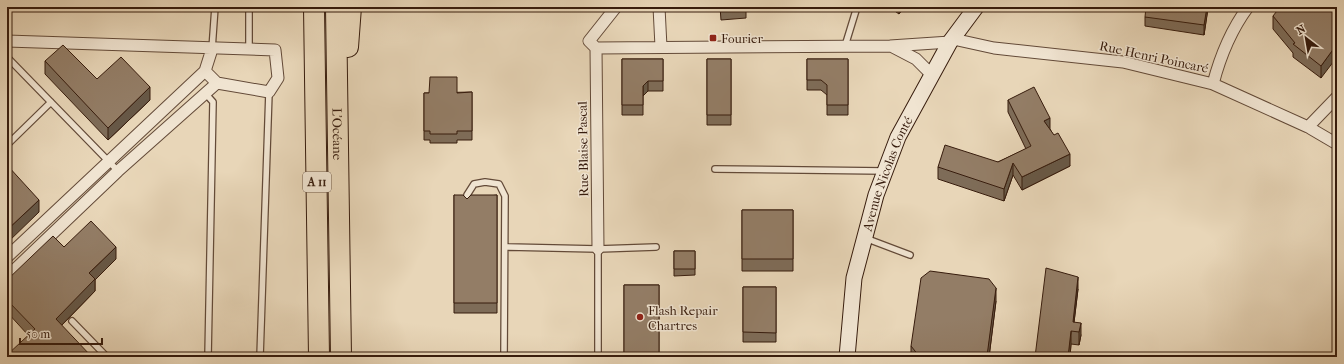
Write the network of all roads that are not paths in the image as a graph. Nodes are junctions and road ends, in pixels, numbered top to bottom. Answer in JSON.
{"nodes":[{"id":1,"x":215,"y":7,"type":"edge"},
{"id":2,"x":250,"y":7,"type":"edge"},
{"id":3,"x":314,"y":7,"type":"edge"},
{"id":4,"x":336,"y":7,"type":"edge"},
{"id":5,"x":351,"y":7,"type":"edge"},
{"id":6,"x":616,"y":7,"type":"edge"},
{"id":7,"x":659,"y":7,"type":"edge"},
{"id":8,"x":857,"y":7,"type":"edge"},
{"id":9,"x":976,"y":7,"type":"edge"},
{"id":10,"x":1248,"y":7,"type":"edge"},
{"id":11,"x":952,"y":40,"type":"junction"},
{"id":12,"x":7,"y":41,"type":"edge"},
{"id":13,"x":592,"y":44,"type":"junction"},
{"id":14,"x":844,"y":46,"type":"junction"},
{"id":15,"x":890,"y":46,"type":"junction"},
{"id":16,"x":661,"y":47,"type":"junction"},
{"id":17,"x":212,"y":49,"type":"junction"},
{"id":18,"x":249,"y":50,"type":"junction"},
{"id":19,"x":7,"y":57,"type":"edge"},
{"id":20,"x":205,"y":71,"type":"junction"},
{"id":21,"x":931,"y":74,"type":"junction"},
{"id":22,"x":338,"y":77,"type":"junction"},
{"id":23,"x":193,"y":82,"type":"junction"},
{"id":24,"x":216,"y":83,"type":"junction"},
{"id":25,"x":1213,"y":84,"type":"junction"},
{"id":26,"x":269,"y":92,"type":"junction"},
{"id":27,"x":205,"y":93,"type":"junction"},
{"id":28,"x":1337,"y":97,"type":"edge"},
{"id":29,"x":51,"y":102,"type":"junction"},
{"id":30,"x":1308,"y":127,"type":"junction"},
{"id":31,"x":1337,"y":144,"type":"edge"},
{"id":32,"x":7,"y":145,"type":"edge"},
{"id":33,"x":108,"y":160,"type":"junction"},
{"id":34,"x":715,"y":169,"type":"dead end"},
{"id":35,"x":118,"y":171,"type":"junction"},
{"id":36,"x":885,"y":171,"type":"junction"},
{"id":37,"x":468,"y":205,"type":"edge"},
{"id":38,"x":864,"y":238,"type":"junction"},
{"id":39,"x":506,"y":247,"type":"junction"},
{"id":40,"x":656,"y":248,"type":"dead end"},
{"id":41,"x":598,"y":249,"type":"junction"},
{"id":42,"x":910,"y":255,"type":"dead end"},
{"id":43,"x":7,"y":257,"type":"edge"},
{"id":44,"x":7,"y":277,"type":"edge"},
{"id":45,"x":72,"y":321,"type":"dead end"},
{"id":46,"x":107,"y":357,"type":"edge"},
{"id":47,"x":208,"y":357,"type":"edge"},
{"id":48,"x":260,"y":357,"type":"edge"},
{"id":49,"x":319,"y":357,"type":"edge"},
{"id":50,"x":341,"y":357,"type":"edge"},
{"id":51,"x":504,"y":357,"type":"edge"},
{"id":52,"x":598,"y":357,"type":"edge"},
{"id":53,"x":847,"y":357,"type":"edge"}],
"edges":[{"from":1,"to":17,"type":"lane"},
{"from":2,"to":18,"type":"lane"},
{"from":3,"to":49,"type":"highway","name":"L’Océane","number":"A 11"},
{"from":4,"to":22,"type":"highway","name":"L’Océane","number":"A 11"},
{"from":5,"to":22,"type":"highway"},
{"from":6,"to":13,"type":"street"},
{"from":7,"to":16,"type":"street"},
{"from":8,"to":14,"type":"lane"},
{"from":9,"to":11,"type":"street","name":"Avenue Nicolas Conté"},
{"from":10,"to":25,"type":"street"},
{"from":11,"to":15,"type":"street","name":"Rue Henri Poincaré"},
{"from":11,"to":21,"type":"street","name":"Avenue Nicolas Conté"},
{"from":11,"to":25,"type":"street","name":"Rue Henri Poincaré"},
{"from":12,"to":17,"type":"street"},
{"from":13,"to":16,"type":"street","name":"Rue Henri Poincaré"},
{"from":13,"to":41,"type":"street","name":"Rue Blaise Pascal"},
{"from":14,"to":15,"type":"street","name":"Rue Henri Poincaré"},
{"from":14,"to":16,"type":"street","name":"Rue Henri Poincaré"},
{"from":15,"to":21,"type":"street"},
{"from":17,"to":18,"type":"street"},
{"from":17,"to":20,"type":"street"},
{"from":18,"to":26,"type":"street"},
{"from":19,"to":29,"type":"lane"},
{"from":20,"to":23,"type":"street"},
{"from":20,"to":24,"type":"street"},
{"from":21,"to":36,"type":"street","name":"Avenue Nicolas Conté"},
{"from":22,"to":50,"type":"highway","name":"L’Océane","number":"A 11"},
{"from":23,"to":27,"type":"street"},
{"from":23,"to":33,"type":"street"},
{"from":24,"to":26,"type":"street"},
{"from":24,"to":27,"type":"street"},
{"from":25,"to":30,"type":"street","name":"Rue Henri Poincaré"},
{"from":26,"to":48,"type":"lane"},
{"from":27,"to":35,"type":"street"},
{"from":27,"to":47,"type":"lane"},
{"from":28,"to":30,"type":"street"},
{"from":29,"to":32,"type":"lane"},
{"from":29,"to":33,"type":"lane"},
{"from":30,"to":31,"type":"street","name":"Rue Henri Poincaré"},
{"from":33,"to":35,"type":"lane"},
{"from":33,"to":43,"type":"street"},
{"from":34,"to":36,"type":"lane"},
{"from":35,"to":44,"type":"street"},
{"from":36,"to":38,"type":"street","name":"Avenue Nicolas Conté"},
{"from":37,"to":39,"type":"lane"},
{"from":38,"to":42,"type":"lane"},
{"from":38,"to":53,"type":"street","name":"Avenue Nicolas Conté"},
{"from":39,"to":41,"type":"lane"},
{"from":39,"to":51,"type":"lane"},
{"from":40,"to":41,"type":"lane"},
{"from":41,"to":52,"type":"lane"},
{"from":45,"to":46,"type":"lane"}]}
